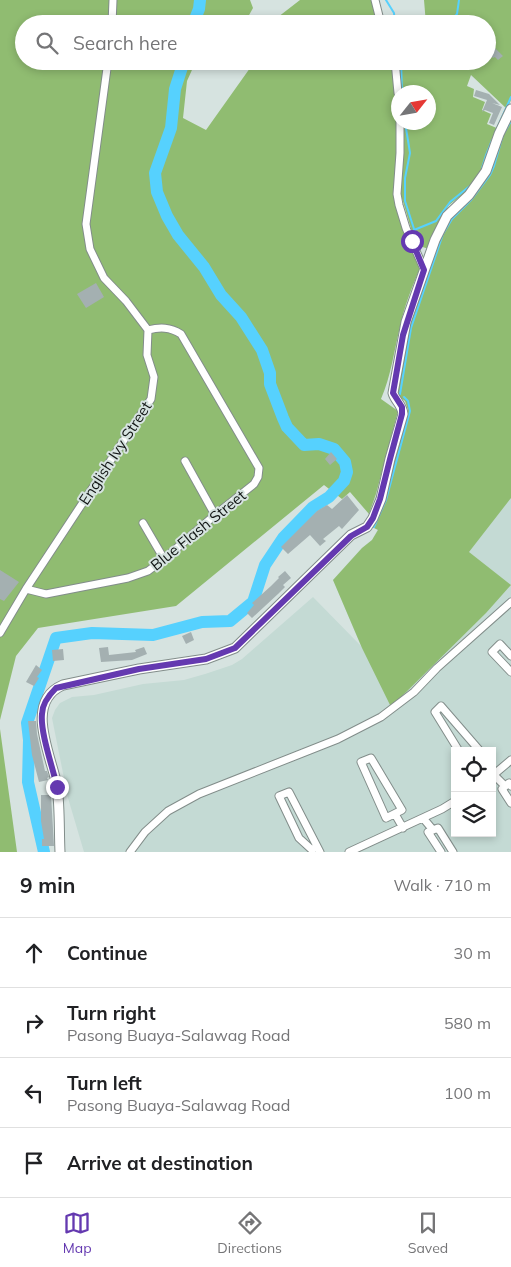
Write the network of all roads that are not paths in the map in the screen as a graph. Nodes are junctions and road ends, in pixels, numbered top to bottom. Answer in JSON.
{"nodes":[{"id":1,"x":112,"y":0,"type":"edge"},
{"id":2,"x":375,"y":0,"type":"edge"},
{"id":3,"x":112,"y":15,"type":"edge"},
{"id":4,"x":379,"y":15,"type":"edge"},
{"id":5,"x":107,"y":70,"type":"edge"},
{"id":6,"x":396,"y":70,"type":"edge"},
{"id":7,"x":397,"y":85,"type":"edge"},
{"id":8,"x":511,"y":109,"type":"edge"},
{"id":9,"x":400,"y":130,"type":"edge"},
{"id":10,"x":424,"y":270,"type":"junction"},
{"id":11,"x":148,"y":330,"type":"junction"},
{"id":12,"x":185,"y":461,"type":"dead end"},
{"id":13,"x":215,"y":515,"type":"junction"},
{"id":14,"x":143,"y":523,"type":"dead end"},
{"id":15,"x":164,"y":559,"type":"junction"},
{"id":16,"x":26,"y":589,"type":"junction"},
{"id":17,"x":511,"y":602,"type":"edge"},
{"id":18,"x":0,"y":633,"type":"edge"},
{"id":19,"x":511,"y":656,"type":"edge"},
{"id":20,"x":511,"y":672,"type":"edge"},
{"id":21,"x":457,"y":747,"type":"edge"},
{"id":22,"x":477,"y":747,"type":"edge"},
{"id":23,"x":511,"y":760,"type":"edge"},
{"id":24,"x":496,"y":773,"type":"edge"},
{"id":25,"x":496,"y":778,"type":"edge"},
{"id":26,"x":508,"y":786,"type":"edge"},
{"id":27,"x":451,"y":803,"type":"edge"},
{"id":28,"x":511,"y":803,"type":"edge"},
{"id":29,"x":395,"y":814,"type":"junction"},
{"id":30,"x":423,"y":818,"type":"junction"},
{"id":31,"x":403,"y":828,"type":"junction"},
{"id":32,"x":432,"y":830,"type":"junction"},
{"id":33,"x":319,"y":850,"type":"edge"},
{"id":34,"x":60,"y":852,"type":"edge"},
{"id":35,"x":130,"y":852,"type":"edge"},
{"id":36,"x":349,"y":852,"type":"edge"},
{"id":37,"x":441,"y":852,"type":"edge"},
{"id":38,"x":453,"y":852,"type":"edge"}],
"edges":[{"from":1,"to":3,"type":"street"},
{"from":2,"to":4,"type":"street"},
{"from":5,"to":11,"type":"street"},
{"from":6,"to":7,"type":"street"},
{"from":8,"to":10,"type":"street"},
{"from":9,"to":10,"type":"street"},
{"from":10,"to":34,"type":"street"},
{"from":11,"to":13,"type":"street","name":"Blue Flash Street"},
{"from":11,"to":16,"type":"street","name":"English Ivy Street"},
{"from":12,"to":13,"type":"street"},
{"from":13,"to":15,"type":"street","name":"Blue Flash Street"},
{"from":14,"to":15,"type":"street"},
{"from":15,"to":16,"type":"street","name":"Blue Flash Street"},
{"from":16,"to":18,"type":"street","name":"English Ivy Street"},
{"from":17,"to":35,"type":"street"},
{"from":19,"to":20,"type":"street"},
{"from":21,"to":22,"type":"street"},
{"from":23,"to":24,"type":"street"},
{"from":25,"to":26,"type":"street"},
{"from":26,"to":28,"type":"street"},
{"from":27,"to":30,"type":"street"},
{"from":29,"to":29,"type":"street"},
{"from":29,"to":31,"type":"street"},
{"from":30,"to":31,"type":"street"},
{"from":30,"to":32,"type":"street"},
{"from":31,"to":36,"type":"street"},
{"from":32,"to":37,"type":"street"},
{"from":32,"to":38,"type":"street"},
{"from":33,"to":33,"type":"street"}]}
